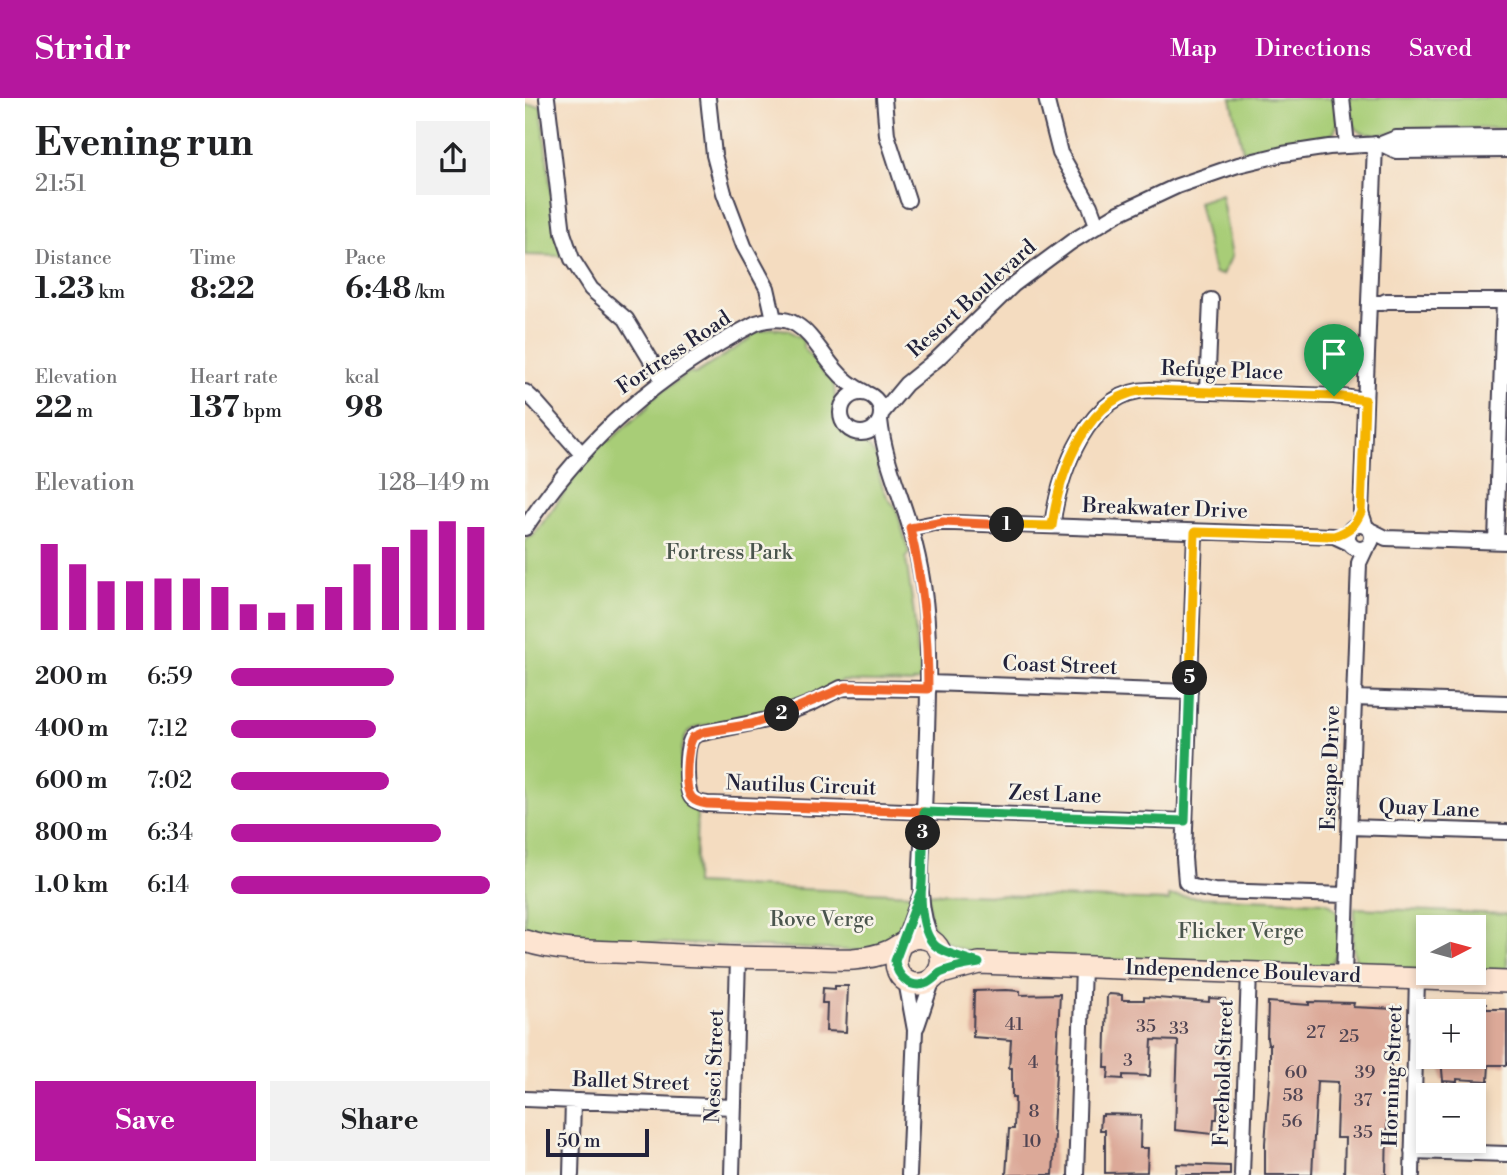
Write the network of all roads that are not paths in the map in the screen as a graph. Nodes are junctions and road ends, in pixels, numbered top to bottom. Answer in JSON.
{"nodes":[{"id":1,"x":547,"y":98,"type":"edge"},
{"id":2,"x":708,"y":98,"type":"edge"},
{"id":3,"x":884,"y":98,"type":"edge"},
{"id":4,"x":1046,"y":98,"type":"edge"},
{"id":5,"x":1342,"y":98,"type":"edge"},
{"id":6,"x":1507,"y":137,"type":"edge"},
{"id":7,"x":1375,"y":144,"type":"junction"},
{"id":8,"x":1415,"y":144,"type":"junction"},
{"id":9,"x":1347,"y":145,"type":"junction"},
{"id":10,"x":1507,"y":150,"type":"edge"},
{"id":11,"x":908,"y":200,"type":"dead end"},
{"id":12,"x":1100,"y":224,"type":"junction"},
{"id":13,"x":1211,"y":300,"type":"dead end"},
{"id":14,"x":1369,"y":300,"type":"junction"},
{"id":15,"x":1505,"y":301,"type":"edge"},
{"id":16,"x":774,"y":319,"type":"junction"},
{"id":17,"x":835,"y":370,"type":"junction"},
{"id":18,"x":663,"y":380,"type":"junction"},
{"id":19,"x":906,"y":384,"type":"junction"},
{"id":20,"x":1207,"y":391,"type":"junction"},
{"id":21,"x":525,"y":392,"type":"edge"},
{"id":22,"x":868,"y":395,"type":"junction"},
{"id":23,"x":1365,"y":397,"type":"junction"},
{"id":24,"x":843,"y":405,"type":"junction"},
{"id":25,"x":880,"y":417,"type":"junction"},
{"id":26,"x":856,"y":432,"type":"junction"},
{"id":27,"x":581,"y":453,"type":"junction"},
{"id":28,"x":887,"y":462,"type":"junction"},
{"id":29,"x":1052,"y":526,"type":"junction"},
{"id":30,"x":525,"y":528,"type":"edge"},
{"id":31,"x":910,"y":528,"type":"junction"},
{"id":32,"x":1195,"y":532,"type":"junction"},
{"id":33,"x":1360,"y":537,"type":"junction"},
{"id":34,"x":1501,"y":542,"type":"edge"},
{"id":35,"x":928,"y":686,"type":"junction"},
{"id":36,"x":1190,"y":692,"type":"junction"},
{"id":37,"x":1355,"y":698,"type":"junction"},
{"id":38,"x":1507,"y":703,"type":"edge"},
{"id":39,"x":924,"y":812,"type":"junction"},
{"id":40,"x":1185,"y":821,"type":"junction"},
{"id":41,"x":1350,"y":827,"type":"junction"},
{"id":42,"x":1507,"y":832,"type":"edge"},
{"id":43,"x":921,"y":891,"type":"junction"},
{"id":44,"x":1347,"y":895,"type":"junction"},
{"id":45,"x":525,"y":942,"type":"edge"},
{"id":46,"x":901,"y":945,"type":"junction"},
{"id":47,"x":935,"y":945,"type":"junction"},
{"id":48,"x":739,"y":958,"type":"junction"},
{"id":49,"x":852,"y":959,"type":"junction"},
{"id":50,"x":979,"y":963,"type":"junction"},
{"id":51,"x":1083,"y":967,"type":"junction"},
{"id":52,"x":1248,"y":971,"type":"junction"},
{"id":53,"x":1344,"y":974,"type":"junction"},
{"id":54,"x":935,"y":977,"type":"junction"},
{"id":55,"x":903,"y":978,"type":"junction"},
{"id":56,"x":1416,"y":978,"type":"edge"},
{"id":57,"x":1486,"y":981,"type":"edge"},
{"id":58,"x":1507,"y":982,"type":"edge"},
{"id":59,"x":1417,"y":985,"type":"edge"},
{"id":60,"x":915,"y":1031,"type":"junction"},
{"id":61,"x":525,"y":1099,"type":"edge"},
{"id":62,"x":573,"y":1101,"type":"junction"},
{"id":63,"x":734,"y":1107,"type":"junction"},
{"id":64,"x":1412,"y":1151,"type":"junction"},
{"id":65,"x":1507,"y":1154,"type":"edge"},
{"id":66,"x":571,"y":1175,"type":"edge"},
{"id":67,"x":733,"y":1175,"type":"edge"},
{"id":68,"x":909,"y":1175,"type":"edge"},
{"id":69,"x":1076,"y":1175,"type":"edge"},
{"id":70,"x":1242,"y":1175,"type":"edge"},
{"id":71,"x":1412,"y":1175,"type":"edge"}],
"edges":[{"from":1,"to":18,"type":"street"},
{"from":2,"to":16,"type":"street"},
{"from":3,"to":11,"type":"street"},
{"from":4,"to":12,"type":"street"},
{"from":5,"to":9,"type":"street"},
{"from":6,"to":8,"type":"street","name":"Resort Boulevard"},
{"from":7,"to":8,"type":"street","name":"Resort Boulevard"},
{"from":7,"to":9,"type":"street","name":"Resort Boulevard"},
{"from":7,"to":14,"type":"street","name":"Escape Drive"},
{"from":8,"to":10,"type":"street","name":"Resort Boulevard"},
{"from":9,"to":12,"type":"street","name":"Resort Boulevard"},
{"from":12,"to":19,"type":"street","name":"Resort Boulevard"},
{"from":13,"to":20,"type":"street"},
{"from":14,"to":15,"type":"street"},
{"from":14,"to":23,"type":"street","name":"Escape Drive"},
{"from":15,"to":34,"type":"street"},
{"from":16,"to":17,"type":"street"},
{"from":16,"to":18,"type":"street","name":"Fortress Road"},
{"from":17,"to":22,"type":"street"},
{"from":17,"to":24,"type":"street"},
{"from":18,"to":27,"type":"street","name":"Fortress Road"},
{"from":19,"to":22,"type":"street","name":"Resort Boulevard"},
{"from":19,"to":25,"type":"street","name":"Resort Boulevard"},
{"from":20,"to":23,"type":"street","name":"Refuge Place"},
{"from":20,"to":29,"type":"street","name":"Refuge Place"},
{"from":21,"to":27,"type":"street"},
{"from":22,"to":24,"type":"street"},
{"from":22,"to":25,"type":"street"},
{"from":23,"to":33,"type":"street","name":"Escape Drive"},
{"from":24,"to":26,"type":"street"},
{"from":25,"to":26,"type":"street"},
{"from":25,"to":28,"type":"street"},
{"from":26,"to":28,"type":"street"},
{"from":27,"to":30,"type":"street","name":"Fortress Road"},
{"from":28,"to":31,"type":"street"},
{"from":29,"to":31,"type":"street","name":"Breakwater Drive"},
{"from":29,"to":32,"type":"street","name":"Breakwater Drive"},
{"from":31,"to":35,"type":"street"},
{"from":32,"to":33,"type":"street","name":"Breakwater Drive"},
{"from":32,"to":36,"type":"street"},
{"from":33,"to":34,"type":"street","name":"Breakwater Drive"},
{"from":33,"to":37,"type":"street","name":"Escape Drive"},
{"from":35,"to":36,"type":"street","name":"Coast Street"},
{"from":35,"to":39,"type":"street"},
{"from":35,"to":39,"type":"street","name":"Nautilus Circuit"},
{"from":36,"to":40,"type":"street"},
{"from":37,"to":38,"type":"street"},
{"from":37,"to":41,"type":"street","name":"Escape Drive"},
{"from":39,"to":40,"type":"street","name":"Zest Lane"},
{"from":39,"to":43,"type":"street"},
{"from":40,"to":44,"type":"street"},
{"from":41,"to":42,"type":"street","name":"Quay Lane"},
{"from":41,"to":44,"type":"street","name":"Escape Drive"},
{"from":43,"to":46,"type":"street"},
{"from":43,"to":47,"type":"street"},
{"from":44,"to":53,"type":"street","name":"Escape Drive"},
{"from":45,"to":48,"type":"street"},
{"from":46,"to":47,"type":"street"},
{"from":46,"to":49,"type":"street"},
{"from":46,"to":55,"type":"street"},
{"from":47,"to":50,"type":"street","name":"Independence Boulevard"},
{"from":47,"to":54,"type":"street"},
{"from":48,"to":49,"type":"street"},
{"from":48,"to":63,"type":"street","name":"Nesci Street"},
{"from":49,"to":55,"type":"street"},
{"from":50,"to":51,"type":"street","name":"Independence Boulevard"},
{"from":50,"to":54,"type":"street","name":"Independence Boulevard"},
{"from":51,"to":52,"type":"street","name":"Independence Boulevard"},
{"from":51,"to":69,"type":"street"},
{"from":52,"to":53,"type":"street","name":"Independence Boulevard"},
{"from":52,"to":70,"type":"street","name":"Freehold Street"},
{"from":53,"to":56,"type":"street","name":"Independence Boulevard"},
{"from":54,"to":55,"type":"street"},
{"from":54,"to":60,"type":"street"},
{"from":55,"to":60,"type":"street"},
{"from":57,"to":58,"type":"street","name":"Independence Boulevard"},
{"from":59,"to":64,"type":"street","name":"Horning Street"},
{"from":60,"to":68,"type":"street"},
{"from":61,"to":62,"type":"street","name":"Ballet Street"},
{"from":62,"to":63,"type":"street","name":"Ballet Street"},
{"from":62,"to":66,"type":"street"},
{"from":63,"to":67,"type":"street","name":"Nesci Street"},
{"from":64,"to":65,"type":"street"},
{"from":64,"to":71,"type":"street","name":"Horning Street"}]}
